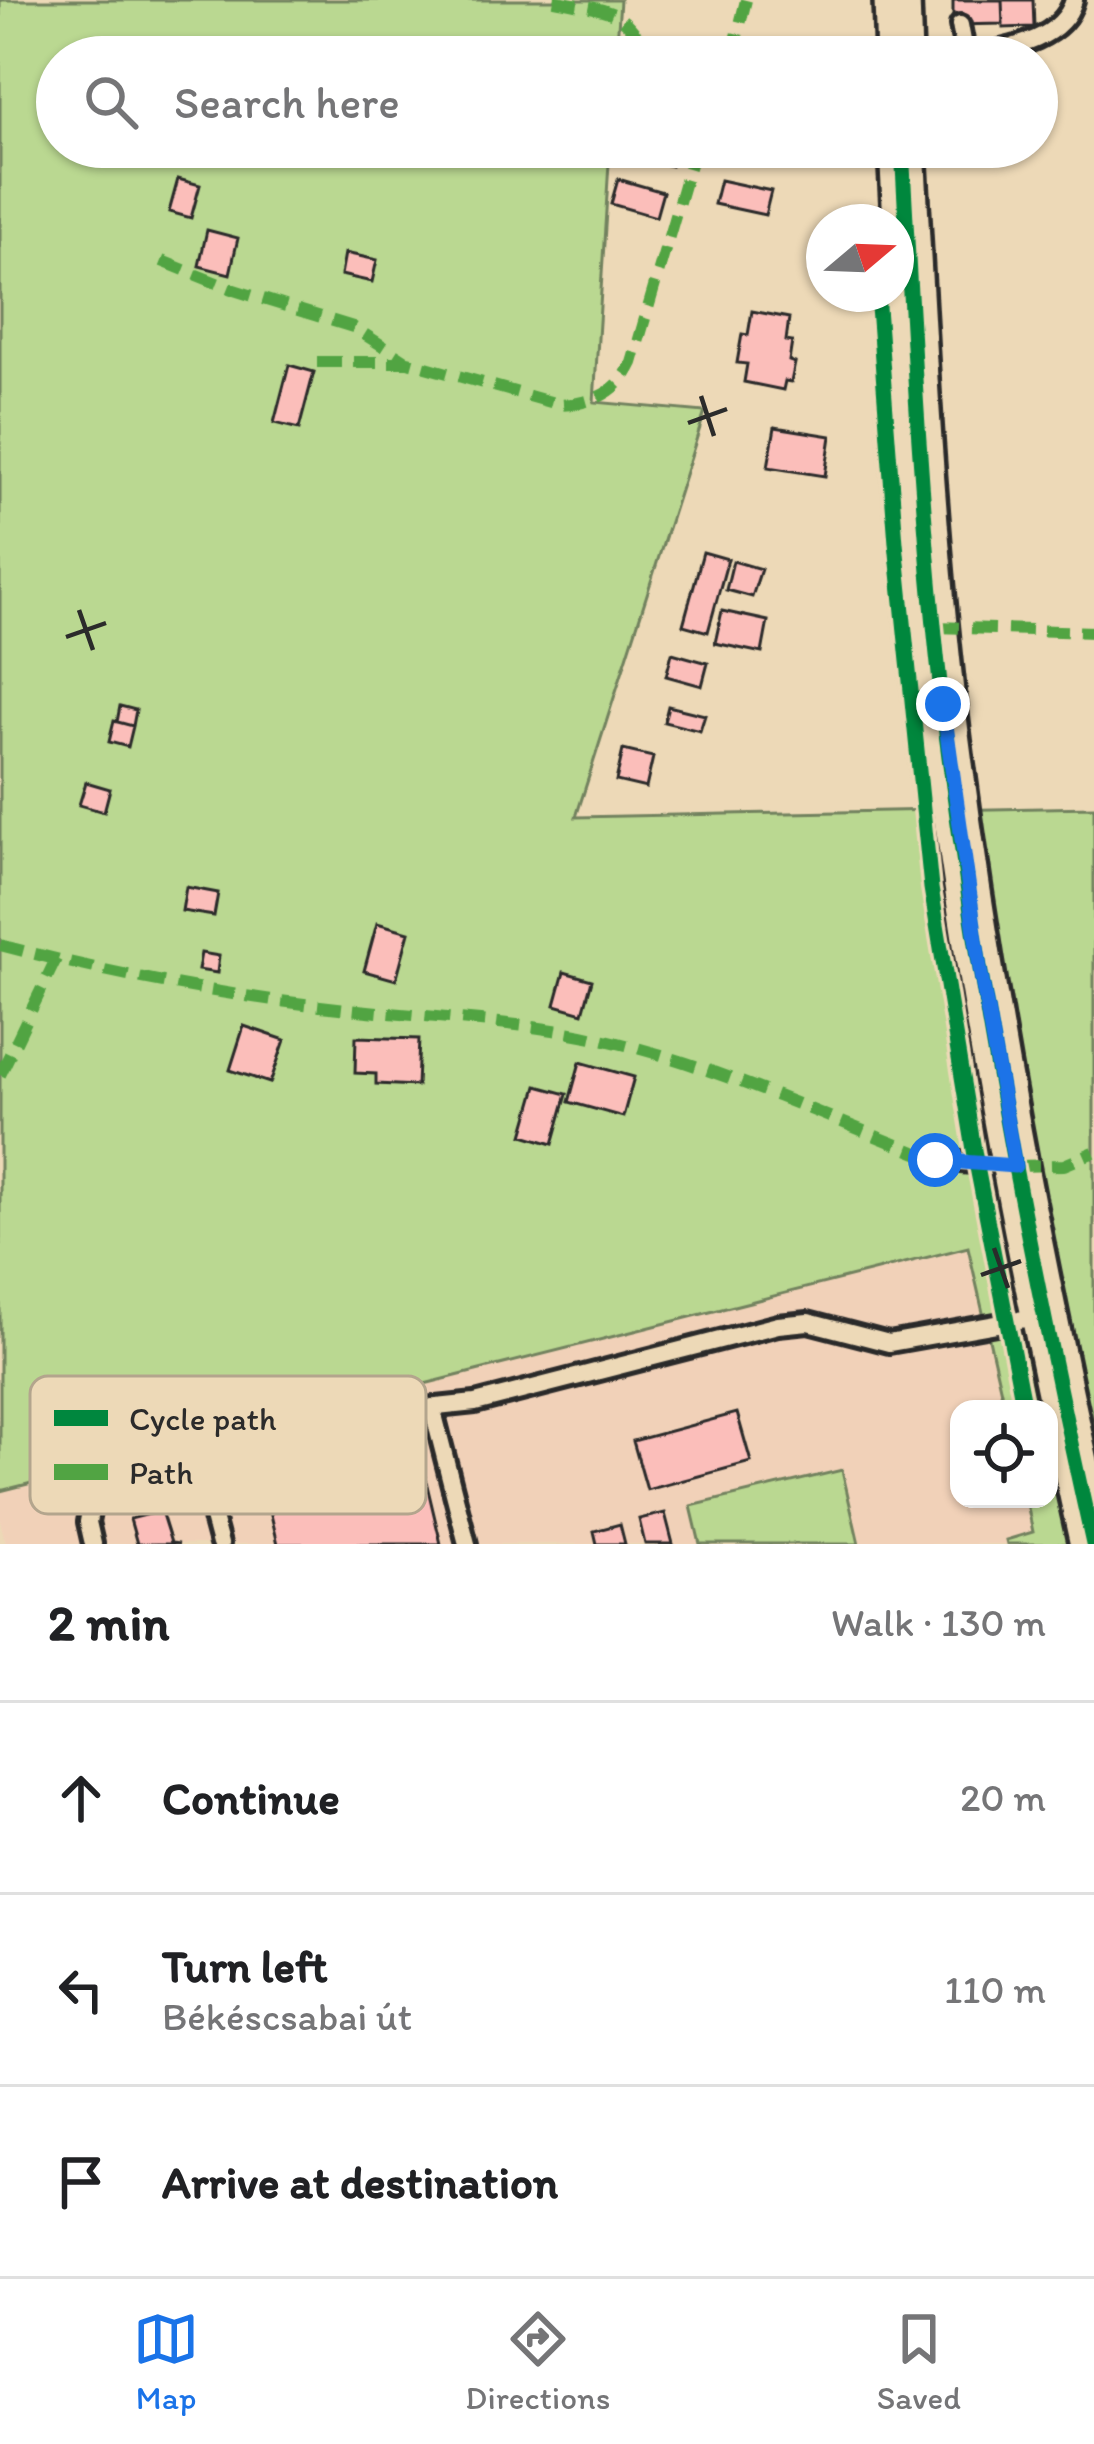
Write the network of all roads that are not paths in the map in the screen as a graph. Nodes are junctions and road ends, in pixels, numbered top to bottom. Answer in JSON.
{"nodes":[{"id":1,"x":897,"y":0,"type":"edge"},
{"id":2,"x":1075,"y":0,"type":"edge"},
{"id":3,"x":960,"y":25,"type":"dead end"},
{"id":4,"x":898,"y":36,"type":"edge"},
{"id":5,"x":962,"y":36,"type":"edge"},
{"id":6,"x":1037,"y":36,"type":"edge"},
{"id":7,"x":903,"y":168,"type":"edge"},
{"id":8,"x":935,"y":1160,"type":"dead end"},
{"id":9,"x":1015,"y":1166,"type":"junction"},
{"id":10,"x":1042,"y":1316,"type":"junction"},
{"id":11,"x":432,"y":1407,"type":"junction"},
{"id":12,"x":426,"y":1408,"type":"edge"},
{"id":13,"x":89,"y":1514,"type":"edge"},
{"id":14,"x":212,"y":1514,"type":"edge"},
{"id":15,"x":93,"y":1544,"type":"edge"},
{"id":16,"x":220,"y":1544,"type":"edge"},
{"id":17,"x":467,"y":1544,"type":"edge"},
{"id":18,"x":1093,"y":1544,"type":"edge"}],
"edges":[{"from":1,"to":4,"type":"street"},
{"from":2,"to":6,"type":"lane"},
{"from":3,"to":5,"type":"lane"},
{"from":7,"to":9,"type":"street"},
{"from":8,"to":9,"type":"lane"},
{"from":9,"to":10,"type":"street"},
{"from":10,"to":11,"type":"lane"},
{"from":10,"to":18,"type":"street"},
{"from":11,"to":12,"type":"lane"},
{"from":11,"to":17,"type":"lane"},
{"from":13,"to":15,"type":"lane"},
{"from":14,"to":16,"type":"lane"}]}
